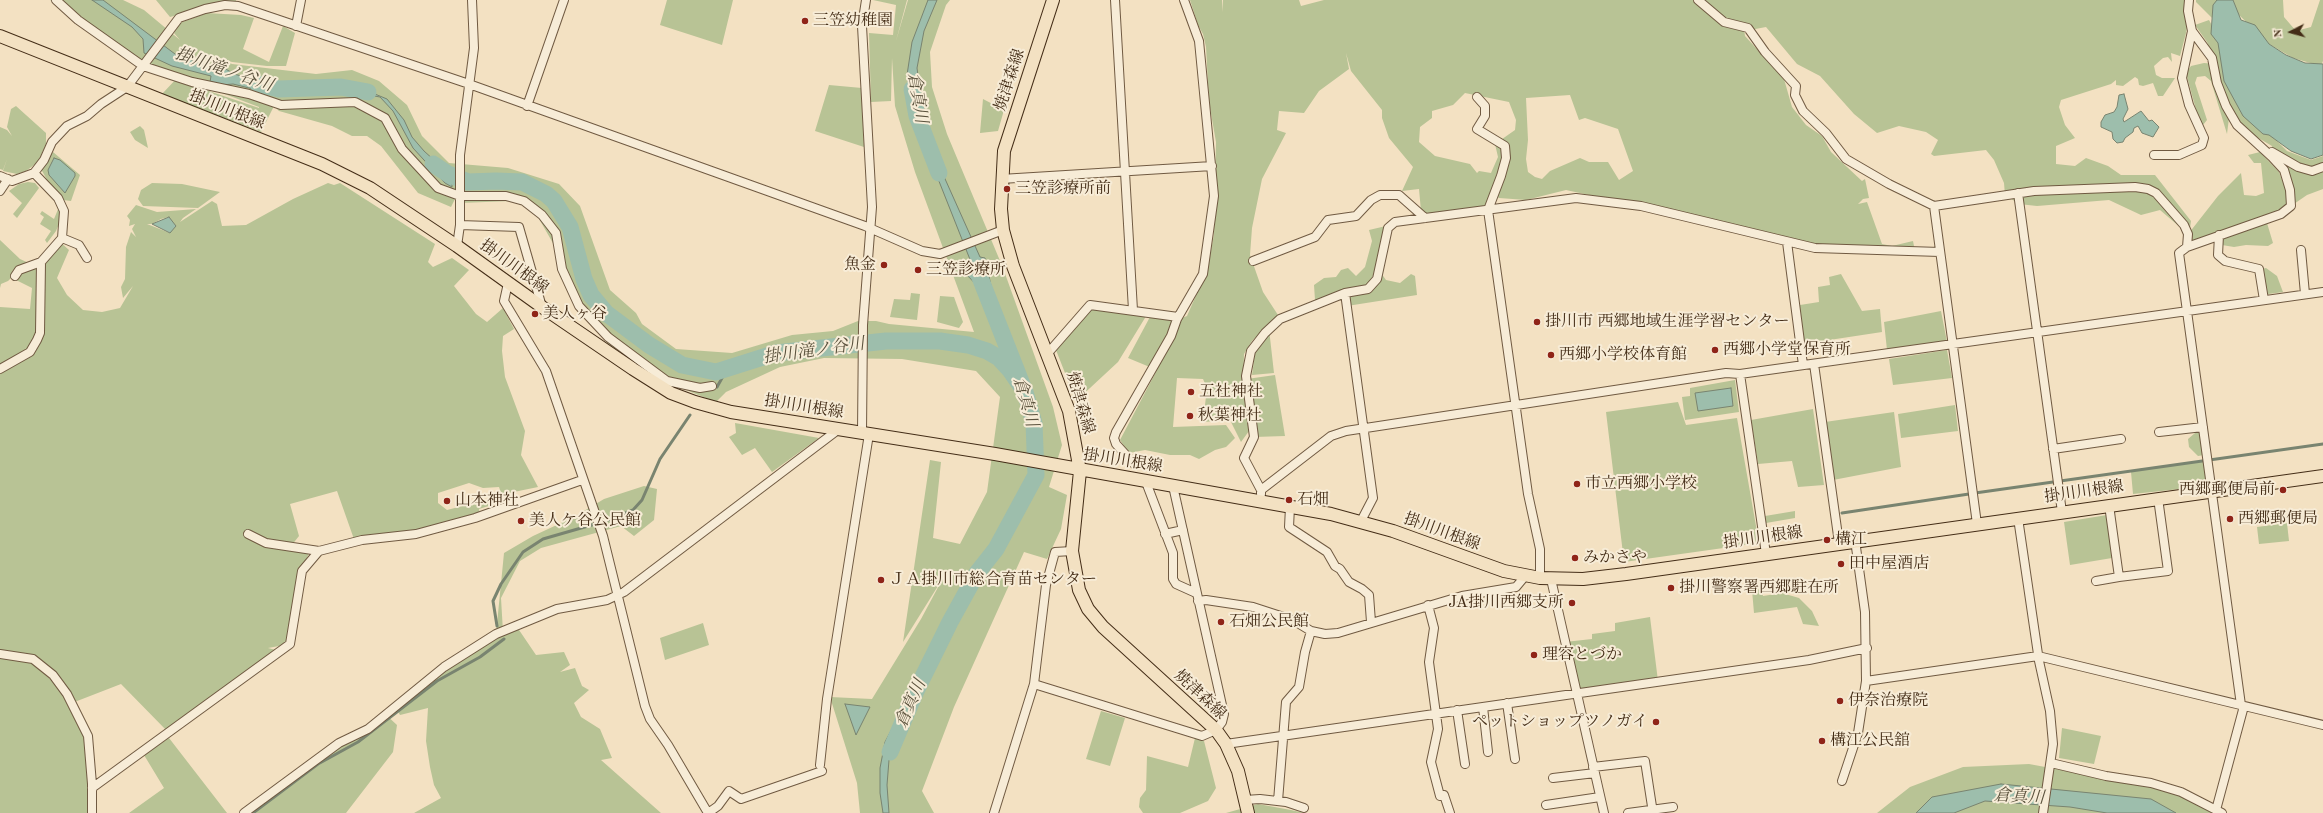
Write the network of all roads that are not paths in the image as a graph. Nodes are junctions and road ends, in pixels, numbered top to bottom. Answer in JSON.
{"nodes":[{"id":1,"x":56,"y":0,"type":"edge"},
{"id":2,"x":301,"y":0,"type":"edge"},
{"id":3,"x":472,"y":0,"type":"edge"},
{"id":4,"x":564,"y":0,"type":"edge"},
{"id":5,"x":866,"y":0,"type":"edge"},
{"id":6,"x":1053,"y":0,"type":"edge"},
{"id":7,"x":1115,"y":0,"type":"edge"},
{"id":8,"x":1184,"y":0,"type":"edge"},
{"id":9,"x":1698,"y":0,"type":"edge"},
{"id":10,"x":2189,"y":0,"type":"edge"},
{"id":11,"x":296,"y":26,"type":"junction"},
{"id":12,"x":2192,"y":31,"type":"junction"},
{"id":13,"x":0,"y":36,"type":"edge"},
{"id":14,"x":143,"y":66,"type":"junction"},
{"id":15,"x":469,"y":84,"type":"junction"},
{"id":16,"x":127,"y":87,"type":"junction"},
{"id":17,"x":1477,"y":97,"type":"dead end"},
{"id":18,"x":527,"y":106,"type":"junction"},
{"id":19,"x":2251,"y":138,"type":"junction"},
{"id":20,"x":2154,"y":155,"type":"dead end"},
{"id":21,"x":1212,"y":166,"type":"junction"},
{"id":22,"x":2323,"y":167,"type":"edge"},
{"id":23,"x":1125,"y":172,"type":"junction"},
{"id":24,"x":34,"y":173,"type":"junction"},
{"id":25,"x":0,"y":176,"type":"edge"},
{"id":26,"x":1002,"y":179,"type":"junction"},
{"id":27,"x":5,"y":181,"type":"edge"},
{"id":28,"x":0,"y":191,"type":"edge"},
{"id":29,"x":460,"y":193,"type":"junction"},
{"id":30,"x":2018,"y":193,"type":"junction"},
{"id":31,"x":1934,"y":206,"type":"junction"},
{"id":32,"x":1488,"y":210,"type":"junction"},
{"id":33,"x":1425,"y":218,"type":"junction"},
{"id":34,"x":460,"y":225,"type":"junction"},
{"id":35,"x":871,"y":228,"type":"junction"},
{"id":36,"x":1003,"y":230,"type":"junction"},
{"id":37,"x":2219,"y":235,"type":"junction"},
{"id":38,"x":62,"y":238,"type":"junction"},
{"id":39,"x":1787,"y":242,"type":"junction"},
{"id":40,"x":457,"y":246,"type":"junction"},
{"id":41,"x":2187,"y":247,"type":"junction"},
{"id":42,"x":2301,"y":250,"type":"dead end"},
{"id":43,"x":1940,"y":252,"type":"junction"},
{"id":44,"x":87,"y":258,"type":"dead end"},
{"id":45,"x":1253,"y":261,"type":"dead end"},
{"id":46,"x":40,"y":262,"type":"junction"},
{"id":47,"x":14,"y":276,"type":"dead end"},
{"id":48,"x":508,"y":283,"type":"junction"},
{"id":49,"x":2323,"y":292,"type":"edge"},
{"id":50,"x":1345,"y":293,"type":"junction"},
{"id":51,"x":2305,"y":294,"type":"junction"},
{"id":52,"x":2264,"y":300,"type":"junction"},
{"id":53,"x":542,"y":307,"type":"junction"},
{"id":54,"x":1133,"y":310,"type":"junction"},
{"id":55,"x":2186,"y":311,"type":"junction"},
{"id":56,"x":1178,"y":317,"type":"junction"},
{"id":57,"x":2037,"y":332,"type":"junction"},
{"id":58,"x":1952,"y":344,"type":"junction"},
{"id":59,"x":1048,"y":353,"type":"junction"},
{"id":60,"x":1814,"y":364,"type":"junction"},
{"id":61,"x":1803,"y":365,"type":"junction"},
{"id":62,"x":0,"y":369,"type":"edge"},
{"id":63,"x":1740,"y":374,"type":"junction"},
{"id":64,"x":712,"y":386,"type":"dead end"},
{"id":65,"x":1514,"y":405,"type":"junction"},
{"id":66,"x":2203,"y":427,"type":"junction"},
{"id":67,"x":1364,"y":428,"type":"junction"},
{"id":68,"x":839,"y":429,"type":"junction"},
{"id":69,"x":2159,"y":432,"type":"dead end"},
{"id":70,"x":865,"y":433,"type":"junction"},
{"id":71,"x":2121,"y":439,"type":"dead end"},
{"id":72,"x":2053,"y":449,"type":"junction"},
{"id":73,"x":1135,"y":465,"type":"dead end"},
{"id":74,"x":1080,"y":471,"type":"junction"},
{"id":75,"x":2323,"y":476,"type":"edge"},
{"id":76,"x":582,"y":480,"type":"junction"},
{"id":77,"x":1146,"y":482,"type":"junction"},
{"id":78,"x":1173,"y":486,"type":"junction"},
{"id":79,"x":2212,"y":491,"type":"junction"},
{"id":80,"x":1261,"y":495,"type":"junction"},
{"id":81,"x":2158,"y":498,"type":"junction"},
{"id":82,"x":2109,"y":505,"type":"junction"},
{"id":83,"x":1290,"y":507,"type":"junction"},
{"id":84,"x":2062,"y":512,"type":"junction"},
{"id":85,"x":2018,"y":518,"type":"junction"},
{"id":86,"x":1361,"y":521,"type":"junction"},
{"id":87,"x":1977,"y":524,"type":"junction"},
{"id":88,"x":1183,"y":530,"type":"junction"},
{"id":89,"x":248,"y":534,"type":"dead end"},
{"id":90,"x":1164,"y":534,"type":"junction"},
{"id":91,"x":1855,"y":540,"type":"junction"},
{"id":92,"x":1839,"y":543,"type":"junction"},
{"id":93,"x":319,"y":551,"type":"junction"},
{"id":94,"x":1072,"y":551,"type":"junction"},
{"id":95,"x":1766,"y":554,"type":"junction"},
{"id":96,"x":1526,"y":575,"type":"junction"},
{"id":97,"x":2119,"y":577,"type":"junction"},
{"id":98,"x":1546,"y":579,"type":"junction"},
{"id":99,"x":2096,"y":581,"type":"dead end"},
{"id":100,"x":617,"y":595,"type":"junction"},
{"id":101,"x":1197,"y":597,"type":"junction"},
{"id":102,"x":1428,"y":605,"type":"junction"},
{"id":103,"x":1371,"y":622,"type":"junction"},
{"id":104,"x":1311,"y":631,"type":"junction"},
{"id":105,"x":1867,"y":648,"type":"junction"},
{"id":106,"x":0,"y":654,"type":"edge"},
{"id":107,"x":2038,"y":656,"type":"junction"},
{"id":108,"x":1866,"y":681,"type":"junction"},
{"id":109,"x":1034,"y":684,"type":"junction"},
{"id":110,"x":1576,"y":693,"type":"junction"},
{"id":111,"x":1507,"y":703,"type":"junction"},
{"id":112,"x":2242,"y":706,"type":"junction"},
{"id":113,"x":1483,"y":707,"type":"junction"},
{"id":114,"x":1457,"y":710,"type":"junction"},
{"id":115,"x":1437,"y":713,"type":"junction"},
{"id":116,"x":2323,"y":725,"type":"edge"},
{"id":117,"x":1216,"y":730,"type":"junction"},
{"id":118,"x":1282,"y":736,"type":"junction"},
{"id":119,"x":1226,"y":744,"type":"junction"},
{"id":120,"x":1488,"y":752,"type":"dead end"},
{"id":121,"x":1514,"y":759,"type":"dead end"},
{"id":122,"x":1465,"y":764,"type":"dead end"},
{"id":123,"x":2051,"y":766,"type":"junction"},
{"id":124,"x":1594,"y":770,"type":"junction"},
{"id":125,"x":1553,"y":778,"type":"dead end"},
{"id":126,"x":1842,"y":781,"type":"dead end"},
{"id":127,"x":92,"y":788,"type":"junction"},
{"id":128,"x":1600,"y":797,"type":"junction"},
{"id":129,"x":1278,"y":801,"type":"junction"},
{"id":130,"x":1546,"y":805,"type":"dead end"},
{"id":131,"x":1246,"y":806,"type":"edge"},
{"id":132,"x":1672,"y":807,"type":"dead end"},
{"id":133,"x":1304,"y":808,"type":"dead end"},
{"id":134,"x":1653,"y":811,"type":"edge"},
{"id":135,"x":2219,"y":811,"type":"edge"},
{"id":136,"x":92,"y":813,"type":"edge"},
{"id":137,"x":244,"y":813,"type":"edge"},
{"id":138,"x":708,"y":813,"type":"edge"},
{"id":139,"x":994,"y":813,"type":"edge"},
{"id":140,"x":1450,"y":813,"type":"edge"},
{"id":141,"x":1604,"y":813,"type":"edge"},
{"id":142,"x":1628,"y":813,"type":"edge"},
{"id":143,"x":2044,"y":813,"type":"edge"}],
"edges":[{"from":1,"to":14,"type":"street"},
{"from":2,"to":11,"type":"street"},
{"from":3,"to":15,"type":"street"},
{"from":4,"to":18,"type":"street"},
{"from":5,"to":35,"type":"street"},
{"from":6,"to":26,"type":"main road","name":"焼津森線"},
{"from":7,"to":23,"type":"street"},
{"from":8,"to":21,"type":"street"},
{"from":9,"to":31,"type":"street"},
{"from":10,"to":12,"type":"street"},
{"from":11,"to":14,"type":"street"},
{"from":11,"to":15,"type":"street"},
{"from":12,"to":19,"type":"street"},
{"from":12,"to":20,"type":"street"},
{"from":13,"to":16,"type":"main road","name":"掛川川根線"},
{"from":14,"to":16,"type":"street"},
{"from":14,"to":29,"type":"street"},
{"from":15,"to":18,"type":"street"},
{"from":15,"to":29,"type":"street"},
{"from":16,"to":24,"type":"street"},
{"from":16,"to":40,"type":"main road","name":"掛川川根線"},
{"from":17,"to":32,"type":"street"},
{"from":18,"to":35,"type":"street"},
{"from":19,"to":22,"type":"street"},
{"from":19,"to":37,"type":"street"},
{"from":21,"to":23,"type":"street"},
{"from":21,"to":56,"type":"street"},
{"from":23,"to":26,"type":"street"},
{"from":23,"to":54,"type":"street"},
{"from":24,"to":27,"type":"street"},
{"from":24,"to":38,"type":"street"},
{"from":25,"to":27,"type":"street"},
{"from":26,"to":36,"type":"main road","name":"焼津森線"},
{"from":27,"to":28,"type":"street"},
{"from":29,"to":34,"type":"street"},
{"from":29,"to":64,"type":"street"},
{"from":30,"to":31,"type":"street"},
{"from":30,"to":41,"type":"street"},
{"from":30,"to":57,"type":"street"},
{"from":31,"to":43,"type":"street"},
{"from":32,"to":33,"type":"street"},
{"from":32,"to":39,"type":"street"},
{"from":32,"to":65,"type":"street"},
{"from":33,"to":45,"type":"street"},
{"from":33,"to":50,"type":"street"},
{"from":34,"to":40,"type":"street"},
{"from":34,"to":53,"type":"street"},
{"from":35,"to":36,"type":"street"},
{"from":35,"to":70,"type":"street"},
{"from":36,"to":59,"type":"main road","name":"焼津森線"},
{"from":37,"to":41,"type":"street"},
{"from":37,"to":52,"type":"street"},
{"from":38,"to":44,"type":"street"},
{"from":38,"to":46,"type":"street"},
{"from":39,"to":43,"type":"street"},
{"from":39,"to":61,"type":"street"},
{"from":40,"to":48,"type":"main road","name":"掛川川根線"},
{"from":41,"to":55,"type":"street"},
{"from":42,"to":51,"type":"street"},
{"from":43,"to":58,"type":"street"},
{"from":46,"to":47,"type":"street"},
{"from":46,"to":62,"type":"street"},
{"from":48,"to":53,"type":"main road","name":"掛川川根線"},
{"from":48,"to":76,"type":"street"},
{"from":49,"to":51,"type":"street"},
{"from":50,"to":67,"type":"street"},
{"from":50,"to":80,"type":"street"},
{"from":51,"to":52,"type":"street"},
{"from":52,"to":55,"type":"street"},
{"from":53,"to":68,"type":"main road","name":"掛川川根線"},
{"from":54,"to":56,"type":"street"},
{"from":54,"to":59,"type":"street"},
{"from":55,"to":57,"type":"street"},
{"from":55,"to":66,"type":"street"},
{"from":56,"to":73,"type":"street"},
{"from":57,"to":58,"type":"street"},
{"from":57,"to":72,"type":"street"},
{"from":58,"to":60,"type":"street"},
{"from":58,"to":87,"type":"street"},
{"from":59,"to":74,"type":"main road","name":"焼津森線"},
{"from":60,"to":61,"type":"street"},
{"from":60,"to":92,"type":"street"},
{"from":61,"to":63,"type":"street"},
{"from":63,"to":65,"type":"street"},
{"from":63,"to":95,"type":"street"},
{"from":65,"to":67,"type":"street"},
{"from":65,"to":98,"type":"street"},
{"from":66,"to":69,"type":"street"},
{"from":66,"to":79,"type":"street"},
{"from":67,"to":80,"type":"street"},
{"from":67,"to":86,"type":"street"},
{"from":68,"to":70,"type":"main road","name":"掛川川根線"},
{"from":68,"to":100,"type":"street"},
{"from":70,"to":74,"type":"main road","name":"掛川川根線"},
{"from":70,"to":138,"type":"street"},
{"from":71,"to":72,"type":"street"},
{"from":72,"to":84,"type":"street"},
{"from":74,"to":77,"type":"main road","name":"掛川川根線"},
{"from":74,"to":94,"type":"main road","name":"焼津森線"},
{"from":75,"to":79,"type":"main road","name":"掛川川根線"},
{"from":76,"to":93,"type":"street"},
{"from":76,"to":100,"type":"street"},
{"from":77,"to":78,"type":"main road","name":"掛川川根線"},
{"from":77,"to":90,"type":"street"},
{"from":78,"to":80,"type":"main road","name":"掛川川根線"},
{"from":78,"to":88,"type":"street"},
{"from":79,"to":81,"type":"main road","name":"掛川川根線"},
{"from":79,"to":112,"type":"street"},
{"from":80,"to":83,"type":"main road","name":"掛川川根線"},
{"from":81,"to":82,"type":"main road","name":"掛川川根線"},
{"from":81,"to":97,"type":"street"},
{"from":82,"to":84,"type":"main road","name":"掛川川根線"},
{"from":82,"to":97,"type":"street"},
{"from":83,"to":86,"type":"main road","name":"掛川川根線"},
{"from":83,"to":103,"type":"street"},
{"from":84,"to":85,"type":"main road","name":"掛川川根線"},
{"from":85,"to":87,"type":"main road","name":"掛川川根線"},
{"from":85,"to":107,"type":"street"},
{"from":86,"to":96,"type":"main road","name":"掛川川根線"},
{"from":87,"to":91,"type":"main road","name":"掛川川根線"},
{"from":88,"to":90,"type":"street"},
{"from":88,"to":101,"type":"street"},
{"from":89,"to":93,"type":"street"},
{"from":90,"to":101,"type":"street"},
{"from":91,"to":92,"type":"main road","name":"掛川川根線"},
{"from":91,"to":105,"type":"street"},
{"from":92,"to":95,"type":"main road","name":"掛川川根線"},
{"from":93,"to":127,"type":"street"},
{"from":94,"to":109,"type":"street"},
{"from":94,"to":117,"type":"main road","name":"焼津森線"},
{"from":95,"to":98,"type":"main road","name":"掛川川根線"},
{"from":96,"to":98,"type":"main road","name":"掛川川根線"},
{"from":96,"to":102,"type":"street"},
{"from":97,"to":99,"type":"street"},
{"from":98,"to":110,"type":"street"},
{"from":100,"to":137,"type":"street"},
{"from":100,"to":138,"type":"street"},
{"from":101,"to":104,"type":"street"},
{"from":101,"to":117,"type":"street"},
{"from":102,"to":103,"type":"street"},
{"from":102,"to":115,"type":"street"},
{"from":103,"to":104,"type":"street"},
{"from":104,"to":118,"type":"street"},
{"from":105,"to":108,"type":"street"},
{"from":105,"to":110,"type":"street"},
{"from":106,"to":127,"type":"street"},
{"from":107,"to":108,"type":"street"},
{"from":107,"to":112,"type":"street"},
{"from":107,"to":123,"type":"street"},
{"from":108,"to":126,"type":"street"},
{"from":109,"to":117,"type":"street"},
{"from":109,"to":139,"type":"street"},
{"from":110,"to":111,"type":"street"},
{"from":110,"to":124,"type":"street"},
{"from":111,"to":113,"type":"street"},
{"from":111,"to":121,"type":"street"},
{"from":112,"to":116,"type":"street"},
{"from":112,"to":135,"type":"street"},
{"from":113,"to":114,"type":"street"},
{"from":113,"to":120,"type":"street"},
{"from":114,"to":115,"type":"street"},
{"from":114,"to":122,"type":"street"},
{"from":115,"to":118,"type":"street"},
{"from":115,"to":140,"type":"street"},
{"from":117,"to":119,"type":"main road","name":"焼津森線"},
{"from":118,"to":119,"type":"street"},
{"from":118,"to":129,"type":"street"},
{"from":119,"to":131,"type":"main road","name":"焼津森線"},
{"from":123,"to":135,"type":"street"},
{"from":123,"to":143,"type":"street"},
{"from":124,"to":125,"type":"street"},
{"from":124,"to":128,"type":"street"},
{"from":124,"to":134,"type":"street"},
{"from":127,"to":136,"type":"street"},
{"from":128,"to":130,"type":"street"},
{"from":128,"to":141,"type":"street"},
{"from":129,"to":131,"type":"street"},
{"from":129,"to":133,"type":"street"},
{"from":132,"to":134,"type":"street"},
{"from":134,"to":142,"type":"street"}]}
